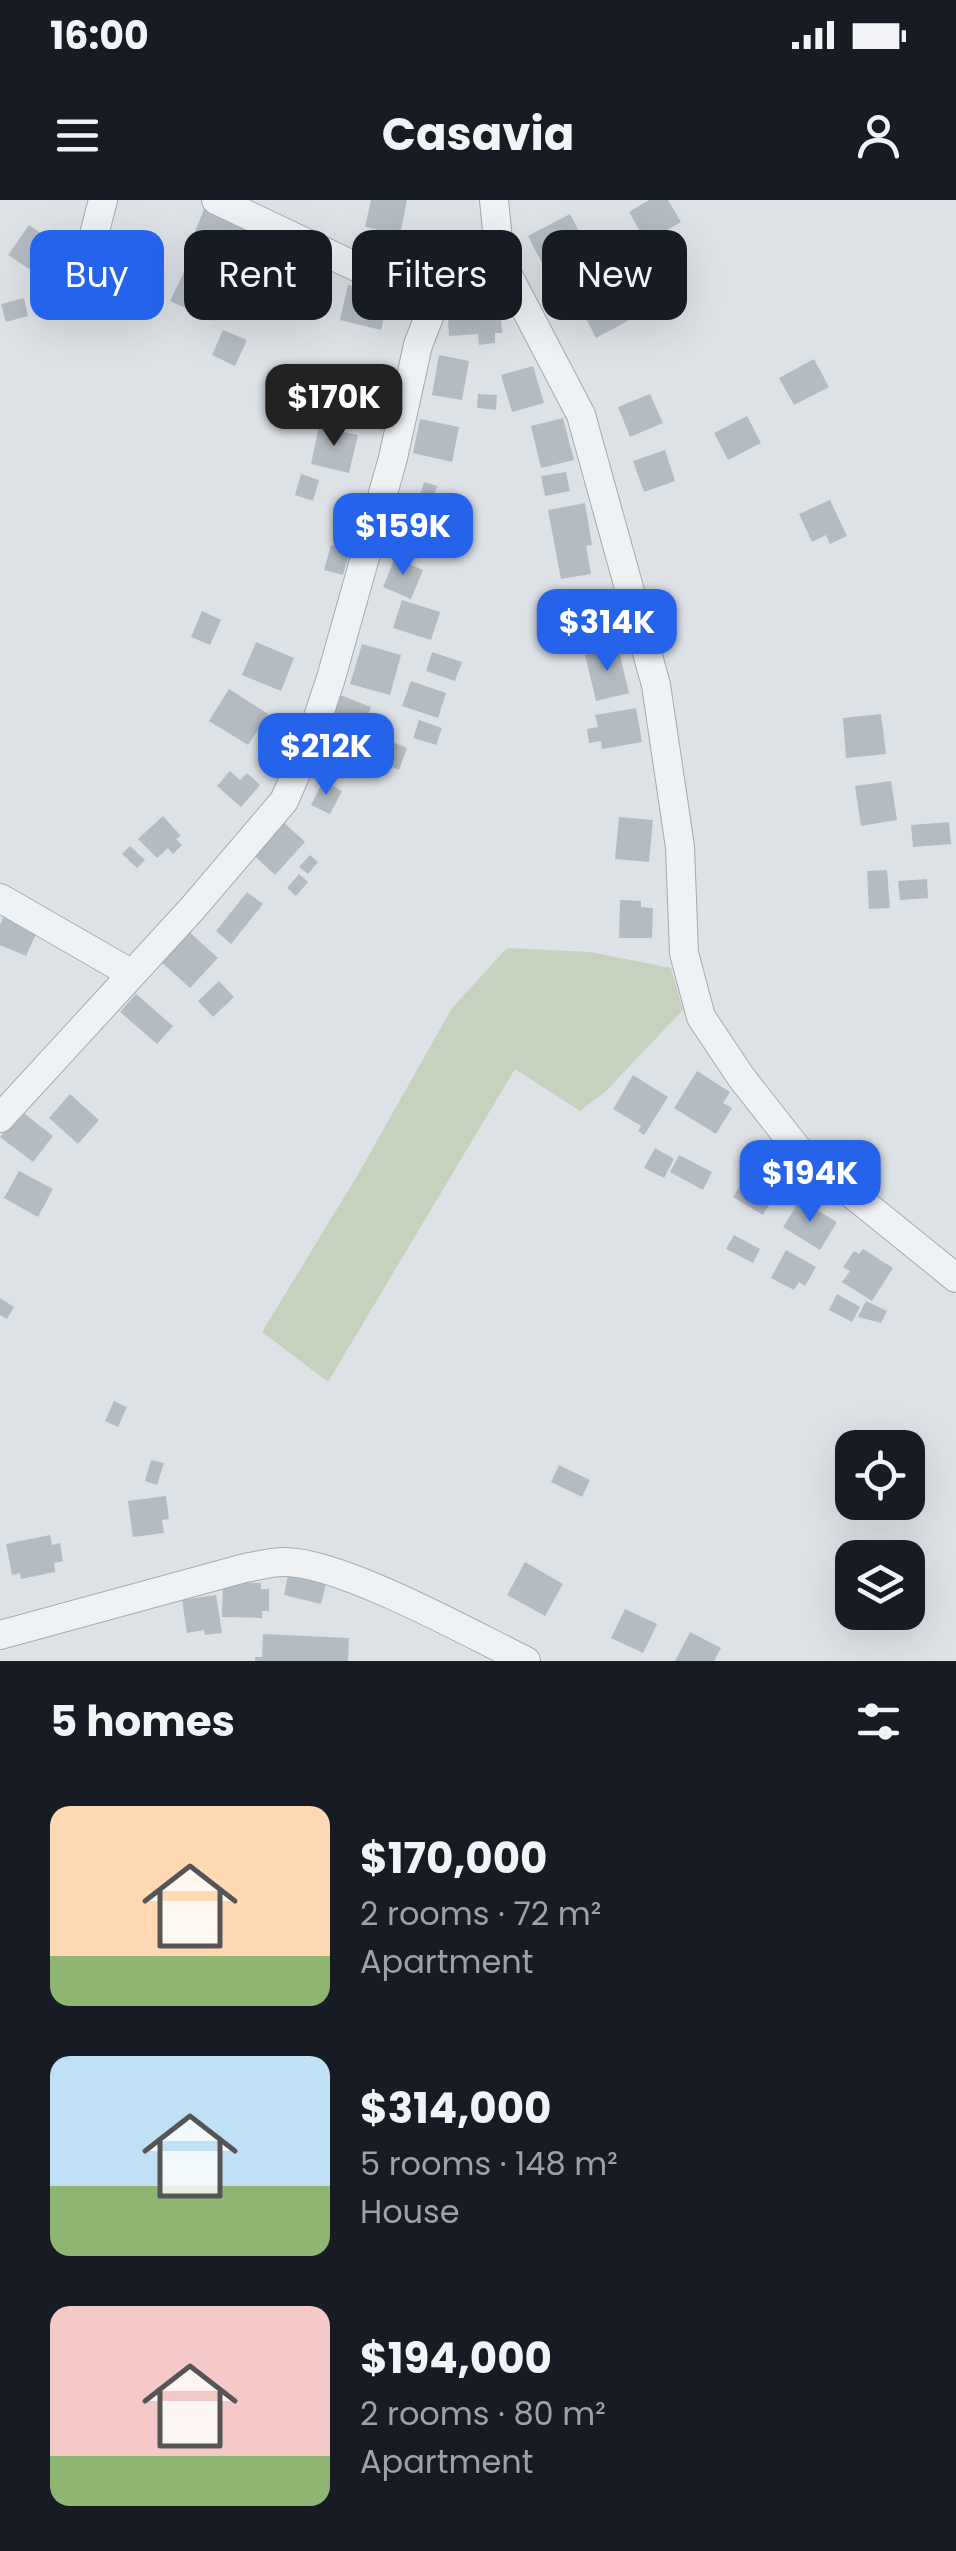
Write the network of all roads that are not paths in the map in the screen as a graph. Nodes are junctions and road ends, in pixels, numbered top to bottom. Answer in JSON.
{"nodes":[{"id":1,"x":103,"y":200,"type":"edge"},
{"id":2,"x":216,"y":200,"type":"edge"},
{"id":3,"x":494,"y":200,"type":"edge"},
{"id":4,"x":95,"y":230,"type":"edge"},
{"id":5,"x":497,"y":230,"type":"edge"},
{"id":6,"x":352,"y":265,"type":"edge"},
{"id":7,"x":522,"y":301,"type":"edge"},
{"id":8,"x":428,"y":320,"type":"edge"},
{"id":9,"x":0,"y":898,"type":"edge"},
{"id":10,"x":132,"y":974,"type":"junction"},
{"id":11,"x":0,"y":1118,"type":"edge"},
{"id":12,"x":956,"y":1278,"type":"edge"},
{"id":13,"x":0,"y":1635,"type":"edge"},
{"id":14,"x":526,"y":1661,"type":"edge"}],
"edges":[{"from":1,"to":4,"type":"street"},
{"from":2,"to":6,"type":"street"},
{"from":3,"to":5,"type":"street"},
{"from":7,"to":12,"type":"street"},
{"from":8,"to":10,"type":"street"},
{"from":9,"to":10,"type":"street"},
{"from":10,"to":11,"type":"street"},
{"from":13,"to":14,"type":"street"}]}
